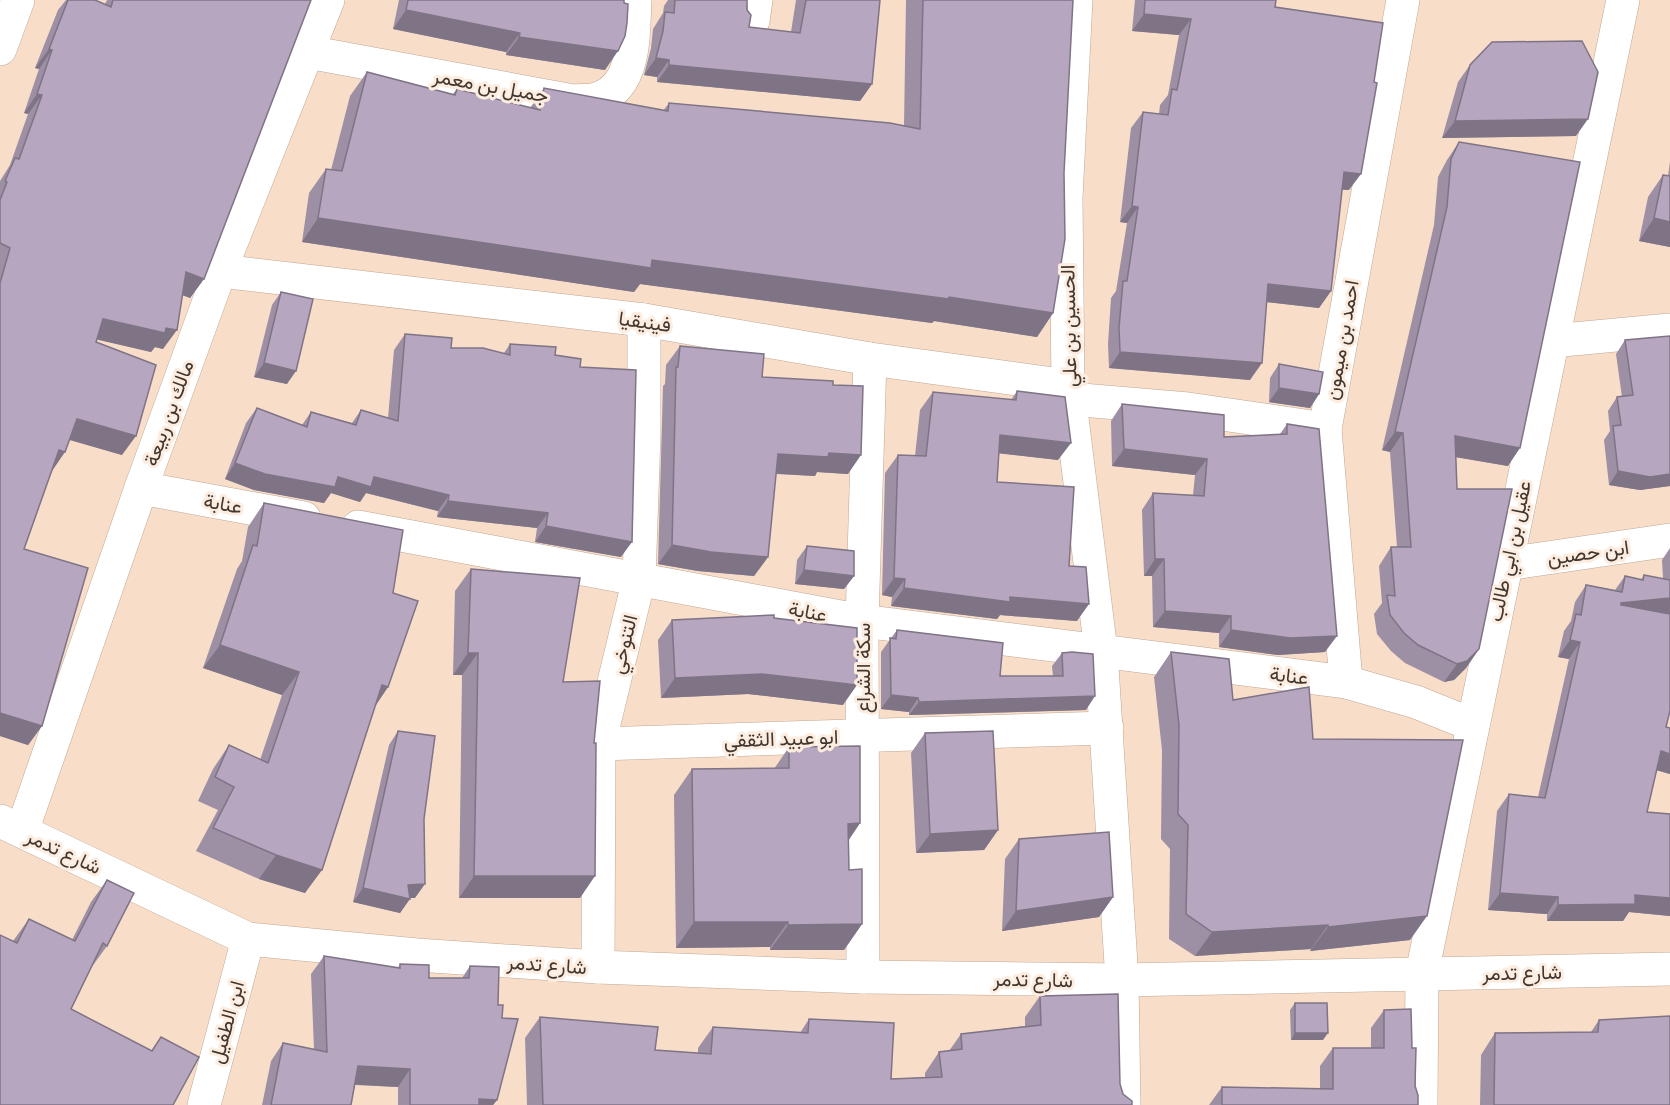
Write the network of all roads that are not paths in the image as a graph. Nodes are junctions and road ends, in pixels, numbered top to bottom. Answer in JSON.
{"nodes":[{"id":1,"x":18,"y":0,"type":"edge"},
{"id":2,"x":328,"y":0,"type":"edge"},
{"id":3,"x":635,"y":0,"type":"edge"},
{"id":4,"x":1076,"y":0,"type":"edge"},
{"id":5,"x":1403,"y":0,"type":"edge"},
{"id":6,"x":1623,"y":0,"type":"edge"},
{"id":7,"x":0,"y":49,"type":"edge"},
{"id":8,"x":308,"y":52,"type":"junction"},
{"id":9,"x":220,"y":271,"type":"junction"},
{"id":10,"x":644,"y":320,"type":"junction"},
{"id":11,"x":1670,"y":330,"type":"edge"},
{"id":12,"x":1552,"y":341,"type":"junction"},
{"id":13,"x":870,"y":359,"type":"junction"},
{"id":14,"x":1069,"y":393,"type":"junction"},
{"id":15,"x":1325,"y":429,"type":"junction"},
{"id":16,"x":141,"y":488,"type":"junction"},
{"id":17,"x":1670,"y":540,"type":"edge"},
{"id":18,"x":1506,"y":564,"type":"junction"},
{"id":19,"x":639,"y":579,"type":"junction"},
{"id":20,"x":862,"y":621,"type":"junction"},
{"id":21,"x":1101,"y":651,"type":"junction"},
{"id":22,"x":1346,"y":682,"type":"junction"},
{"id":23,"x":1473,"y":725,"type":"junction"},
{"id":24,"x":1107,"y":728,"type":"junction"},
{"id":25,"x":862,"y":736,"type":"junction"},
{"id":26,"x":599,"y":744,"type":"junction"},
{"id":27,"x":11,"y":826,"type":"edge"},
{"id":28,"x":249,"y":939,"type":"junction"},
{"id":29,"x":598,"y":967,"type":"junction"},
{"id":30,"x":1670,"y":969,"type":"edge"},
{"id":31,"x":1422,"y":974,"type":"junction"},
{"id":32,"x":863,"y":977,"type":"junction"},
{"id":33,"x":1122,"y":980,"type":"junction"},
{"id":34,"x":204,"y":1105,"type":"edge"},
{"id":35,"x":1124,"y":1105,"type":"edge"},
{"id":36,"x":1421,"y":1105,"type":"edge"}],
"edges":[{"from":1,"to":7,"type":"street"},
{"from":2,"to":8,"type":"street","name":"مالك بن ربيعة"},
{"from":3,"to":8,"type":"street","name":"جميل بن معمر"},
{"from":4,"to":14,"type":"street","name":"الحسين بن علي"},
{"from":5,"to":15,"type":"street","name":"احمد بن ميمون"},
{"from":6,"to":12,"type":"street","name":"عقيل بن ابي طالب"},
{"from":8,"to":9,"type":"street","name":"مالك بن ربيعة"},
{"from":9,"to":10,"type":"street","name":"فينيقيا"},
{"from":9,"to":16,"type":"street","name":"مالك بن ربيعة"},
{"from":10,"to":13,"type":"street","name":"فينيقيا"},
{"from":10,"to":19,"type":"street","name":"التنوخي"},
{"from":11,"to":12,"type":"street"},
{"from":12,"to":18,"type":"street","name":"عقيل بن ابي طالب"},
{"from":13,"to":14,"type":"street","name":"فينيقيا"},
{"from":13,"to":20,"type":"street","name":"سكة الشراع"},
{"from":14,"to":15,"type":"street","name":"فينيقيا"},
{"from":14,"to":21,"type":"street","name":"الحسين بن علي"},
{"from":15,"to":22,"type":"street","name":"احمد بن ميمون"},
{"from":16,"to":19,"type":"street","name":"عنابة"},
{"from":16,"to":27,"type":"street","name":"مالك بن ربيعة"},
{"from":17,"to":18,"type":"street","name":"ابن حصين"},
{"from":18,"to":23,"type":"street","name":"عقيل بن ابي طالب"},
{"from":19,"to":20,"type":"street","name":"عنابة"},
{"from":19,"to":26,"type":"street","name":"التنوخي"},
{"from":20,"to":21,"type":"street","name":"عنابة"},
{"from":20,"to":25,"type":"street","name":"سكة الشراع"},
{"from":21,"to":22,"type":"street","name":"عنابة"},
{"from":21,"to":24,"type":"street"},
{"from":22,"to":23,"type":"street","name":"عنابة"},
{"from":23,"to":31,"type":"street","name":"عقيل بن ابي طالب"},
{"from":24,"to":25,"type":"street","name":"ابو عبيد الثقفي"},
{"from":24,"to":33,"type":"street"},
{"from":25,"to":26,"type":"street","name":"ابو عبيد الثقفي"},
{"from":25,"to":32,"type":"street","name":"سكة الشراع"},
{"from":26,"to":29,"type":"street","name":"التنوخي"},
{"from":27,"to":28,"type":"street","name":"شارع تدمر"},
{"from":28,"to":29,"type":"street","name":"شارع تدمر"},
{"from":28,"to":34,"type":"street","name":"ابن الطفيل"},
{"from":29,"to":32,"type":"street","name":"شارع تدمر"},
{"from":30,"to":31,"type":"street","name":"شارع تدمر"},
{"from":31,"to":33,"type":"street","name":"شارع تدمر"},
{"from":31,"to":36,"type":"street","name":"عقيل بن ابي طالب"},
{"from":32,"to":33,"type":"street","name":"شارع تدمر"},
{"from":33,"to":35,"type":"street"}]}
